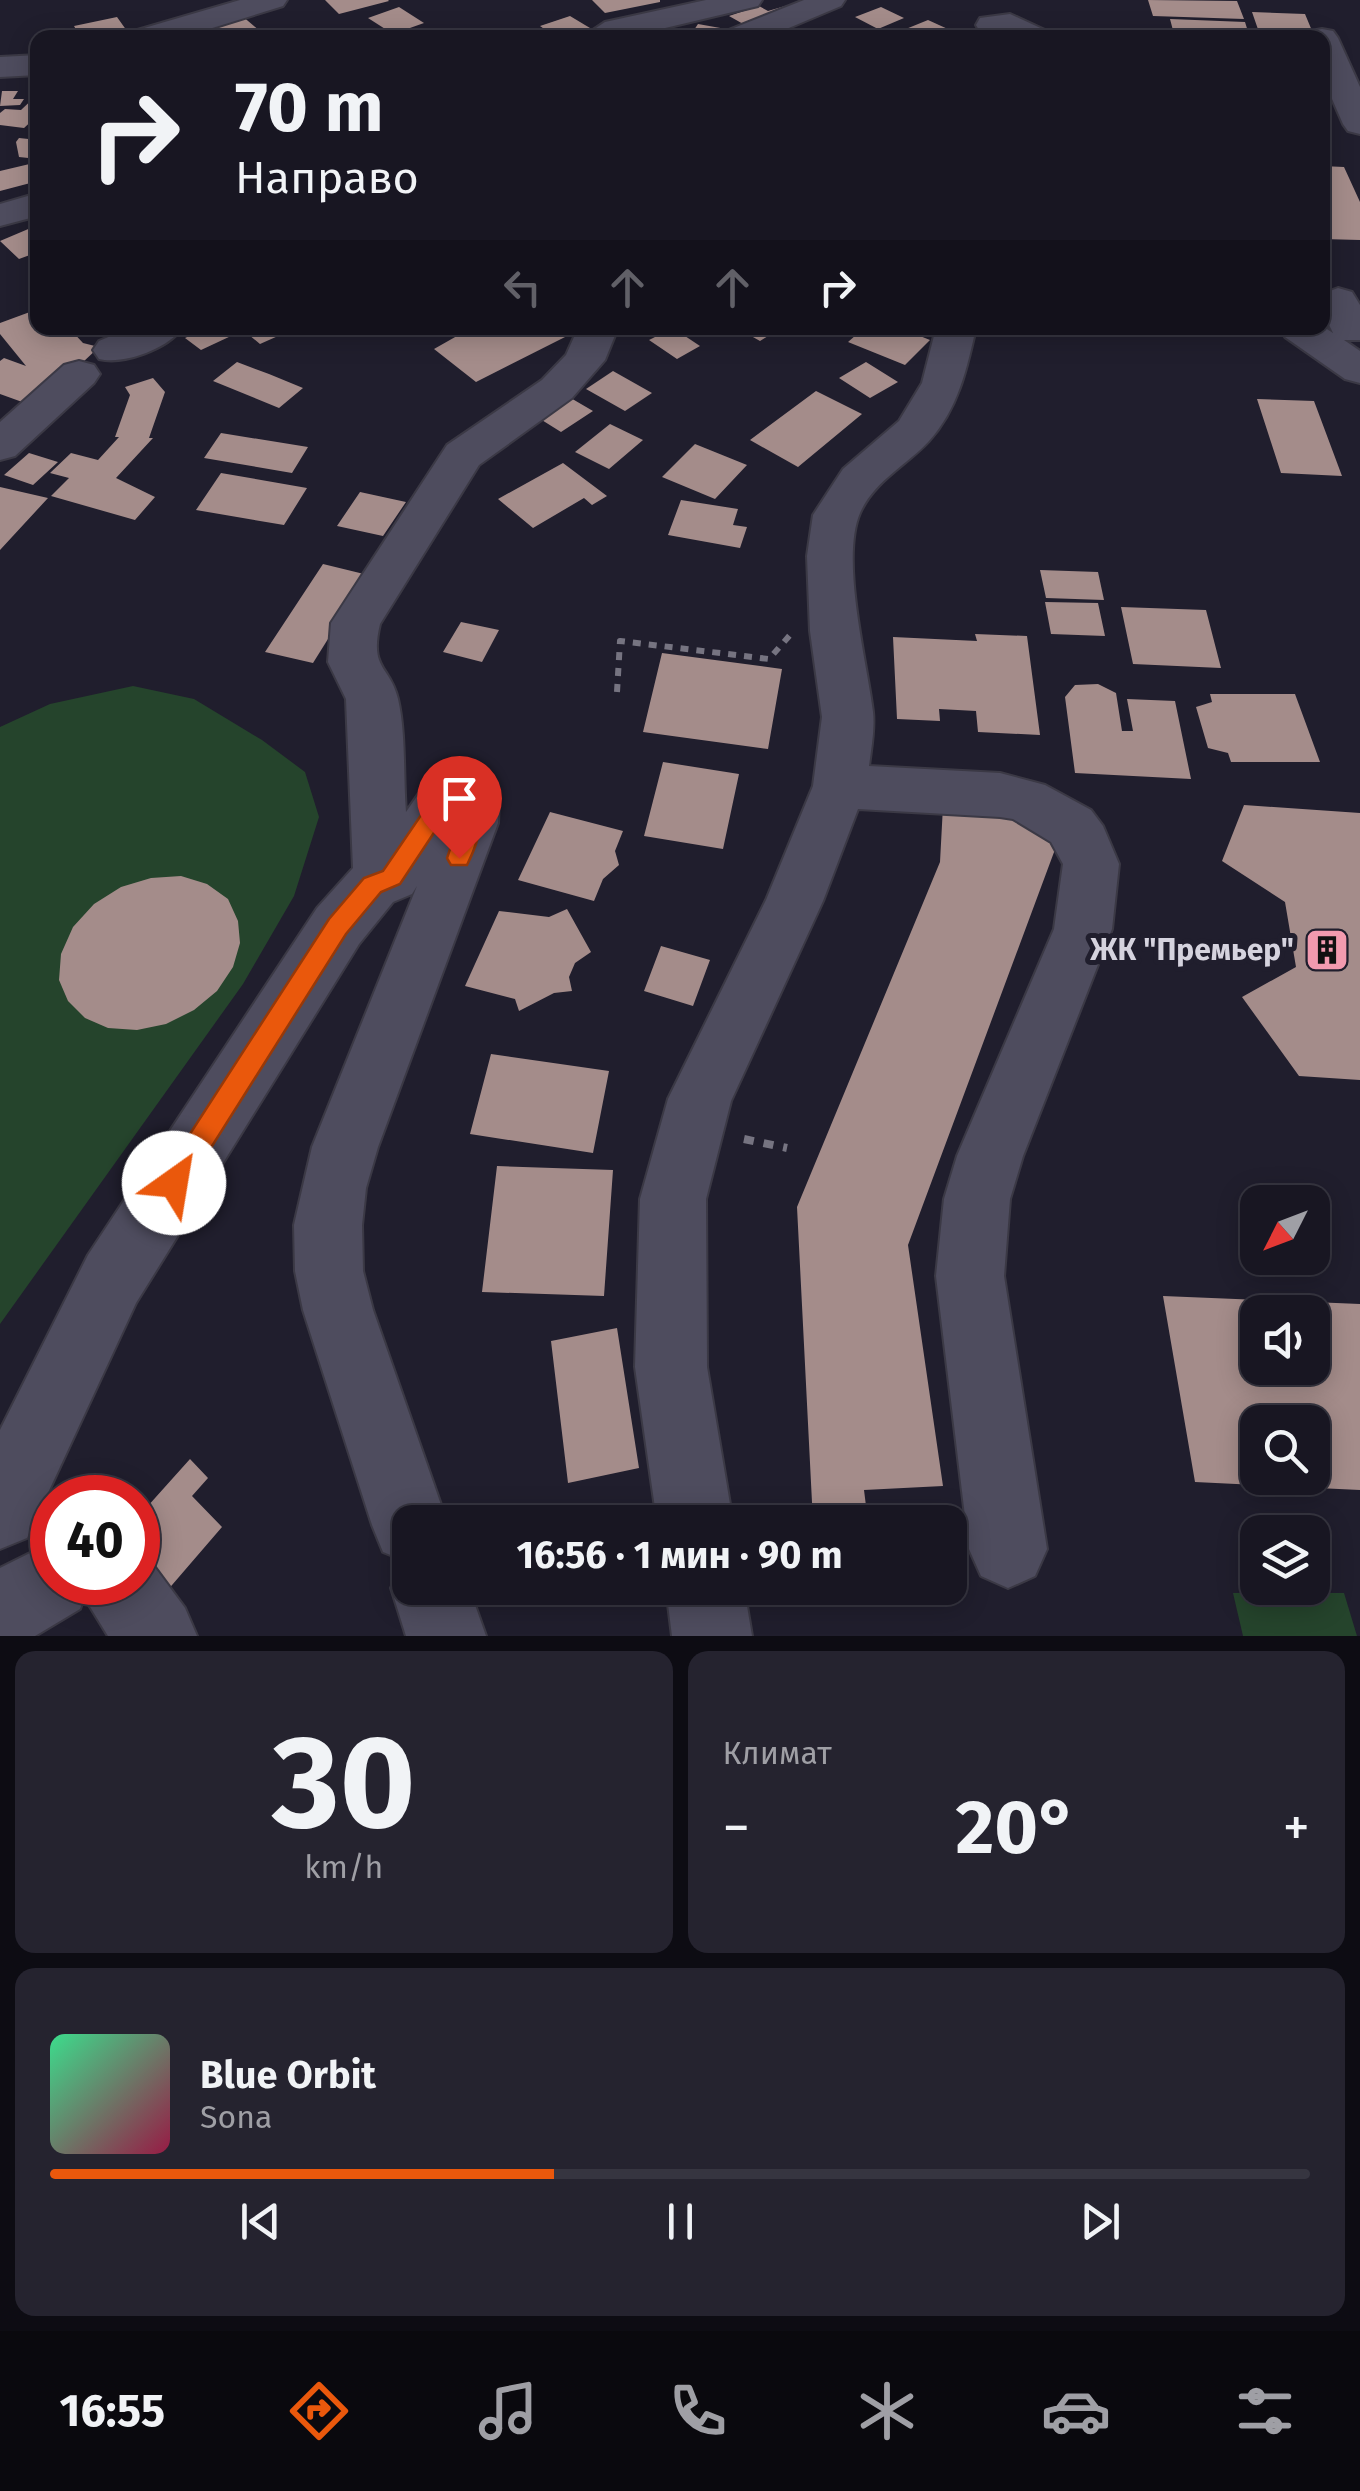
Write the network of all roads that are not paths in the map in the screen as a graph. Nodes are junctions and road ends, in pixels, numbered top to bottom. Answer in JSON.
{"nodes":[{"id":1,"x":272,"y":0,"type":"edge"},
{"id":2,"x":746,"y":0,"type":"edge"},
{"id":3,"x":830,"y":0,"type":"edge"},
{"id":4,"x":986,"y":22,"type":"edge"},
{"id":5,"x":172,"y":30,"type":"edge"},
{"id":6,"x":612,"y":30,"type":"edge"},
{"id":7,"x":757,"y":30,"type":"edge"},
{"id":8,"x":1022,"y":30,"type":"edge"},
{"id":9,"x":1330,"y":54,"type":"edge"},
{"id":10,"x":30,"y":65,"type":"edge"},
{"id":11,"x":0,"y":67,"type":"edge"},
{"id":12,"x":1360,"y":124,"type":"edge"},
{"id":13,"x":30,"y":206,"type":"edge"},
{"id":14,"x":0,"y":215,"type":"edge"},
{"id":15,"x":146,"y":335,"type":"edge"},
{"id":16,"x":595,"y":335,"type":"edge"},
{"id":17,"x":954,"y":335,"type":"edge"},
{"id":18,"x":1309,"y":335,"type":"edge"},
{"id":19,"x":113,"y":350,"type":"dead end"},
{"id":20,"x":1360,"y":370,"type":"edge"},
{"id":21,"x":79,"y":374,"type":"dead end"},
{"id":22,"x":510,"y":374,"type":"dead end"},
{"id":23,"x":0,"y":446,"type":"edge"},
{"id":24,"x":463,"y":455,"type":"junction"},
{"id":25,"x":840,"y":786,"type":"junction"},
{"id":26,"x":382,"y":880,"type":"junction"},
{"id":27,"x":403,"y":1505,"type":"edge"},
{"id":28,"x":692,"y":1505,"type":"edge"},
{"id":29,"x":0,"y":1511,"type":"edge"},
{"id":30,"x":1008,"y":1549,"type":"dead end"},
{"id":31,"x":30,"y":1595,"type":"edge"},
{"id":32,"x":134,"y":1605,"type":"edge"},
{"id":33,"x":436,"y":1605,"type":"edge"},
{"id":34,"x":707,"y":1605,"type":"edge"},
{"id":35,"x":0,"y":1612,"type":"edge"},
{"id":36,"x":157,"y":1636,"type":"edge"},
{"id":37,"x":446,"y":1636,"type":"edge"},
{"id":38,"x":712,"y":1636,"type":"edge"}],
"edges":[{"from":1,"to":5,"type":"street"},
{"from":2,"to":6,"type":"street"},
{"from":3,"to":7,"type":"street"},
{"from":4,"to":8,"type":"street"},
{"from":9,"to":12,"type":"street"},
{"from":10,"to":11,"type":"street"},
{"from":13,"to":14,"type":"street"},
{"from":15,"to":19,"type":"street"},
{"from":16,"to":24,"type":"street"},
{"from":17,"to":25,"type":"street"},
{"from":18,"to":20,"type":"street"},
{"from":21,"to":23,"type":"street"},
{"from":22,"to":24,"type":"street"},
{"from":24,"to":26,"type":"street"},
{"from":25,"to":28,"type":"street"},
{"from":25,"to":30,"type":"street"},
{"from":26,"to":27,"type":"street"},
{"from":26,"to":29,"type":"street"},
{"from":31,"to":35,"type":"street"},
{"from":32,"to":36,"type":"street"},
{"from":33,"to":37,"type":"street"},
{"from":34,"to":38,"type":"street"}]}
